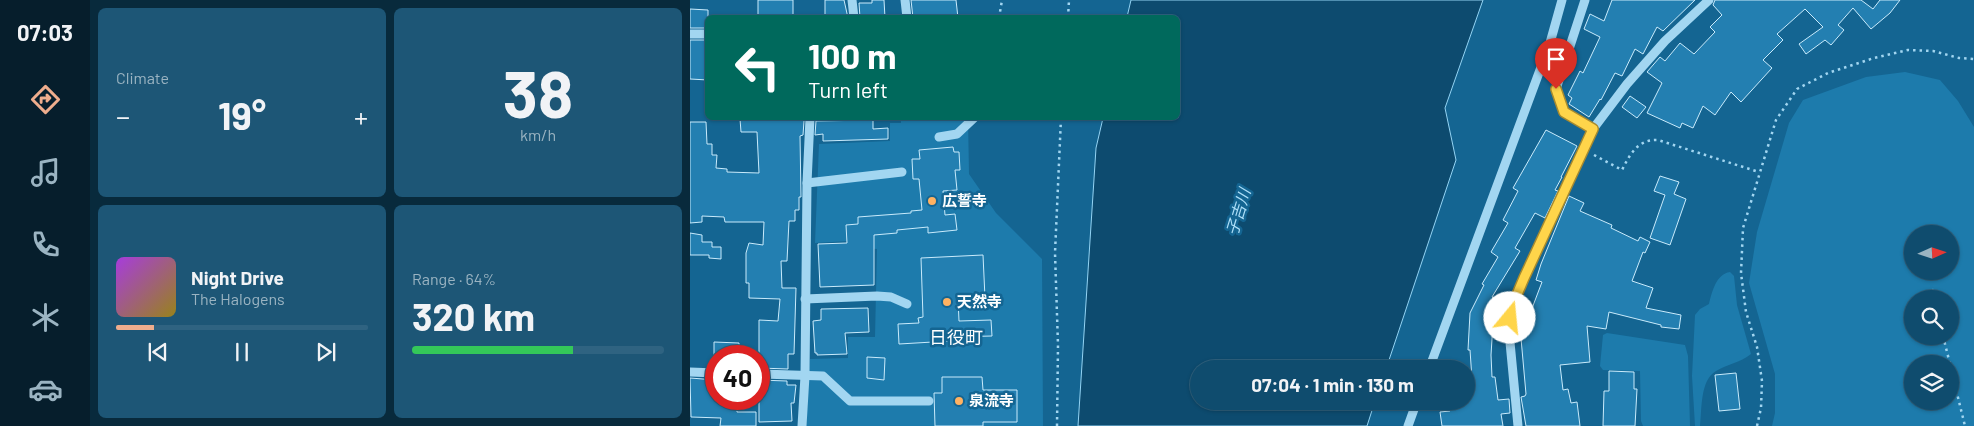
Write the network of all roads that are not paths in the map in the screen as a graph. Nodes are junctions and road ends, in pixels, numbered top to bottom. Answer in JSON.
{"nodes":[{"id":1,"x":852,"y":0,"type":"edge"},
{"id":2,"x":905,"y":0,"type":"edge"},
{"id":3,"x":1562,"y":0,"type":"edge"},
{"id":4,"x":1586,"y":0,"type":"edge"},
{"id":5,"x":1709,"y":0,"type":"edge"},
{"id":6,"x":854,"y":15,"type":"edge"},
{"id":7,"x":907,"y":15,"type":"edge"},
{"id":8,"x":690,"y":34,"type":"edge"},
{"id":9,"x":705,"y":34,"type":"edge"},
{"id":10,"x":810,"y":120,"type":"edge"},
{"id":11,"x":972,"y":120,"type":"edge"},
{"id":12,"x":1593,"y":129,"type":"junction"},
{"id":13,"x":939,"y":137,"type":"dead end"},
{"id":14,"x":902,"y":172,"type":"dead end"},
{"id":15,"x":807,"y":183,"type":"junction"},
{"id":16,"x":805,"y":299,"type":"junction"},
{"id":17,"x":907,"y":304,"type":"dead end"},
{"id":18,"x":1432,"y":360,"type":"edge"},
{"id":19,"x":690,"y":372,"type":"edge"},
{"id":20,"x":705,"y":373,"type":"edge"},
{"id":21,"x":770,"y":374,"type":"edge"},
{"id":22,"x":805,"y":376,"type":"junction"},
{"id":23,"x":929,"y":401,"type":"dead end"},
{"id":24,"x":1414,"y":410,"type":"edge"},
{"id":25,"x":802,"y":426,"type":"edge"},
{"id":26,"x":1408,"y":426,"type":"edge"},
{"id":27,"x":1518,"y":426,"type":"edge"}],
"edges":[{"from":1,"to":6,"type":"street"},
{"from":2,"to":7,"type":"street"},
{"from":3,"to":18,"type":"street"},
{"from":4,"to":12,"type":"street"},
{"from":5,"to":12,"type":"street"},
{"from":8,"to":9,"type":"street"},
{"from":10,"to":15,"type":"street"},
{"from":11,"to":13,"type":"street"},
{"from":12,"to":27,"type":"street"},
{"from":14,"to":15,"type":"street"},
{"from":15,"to":16,"type":"street"},
{"from":16,"to":17,"type":"street"},
{"from":16,"to":22,"type":"street"},
{"from":19,"to":20,"type":"street"},
{"from":21,"to":22,"type":"street"},
{"from":22,"to":23,"type":"street"},
{"from":22,"to":25,"type":"street"},
{"from":24,"to":26,"type":"street"}]}
